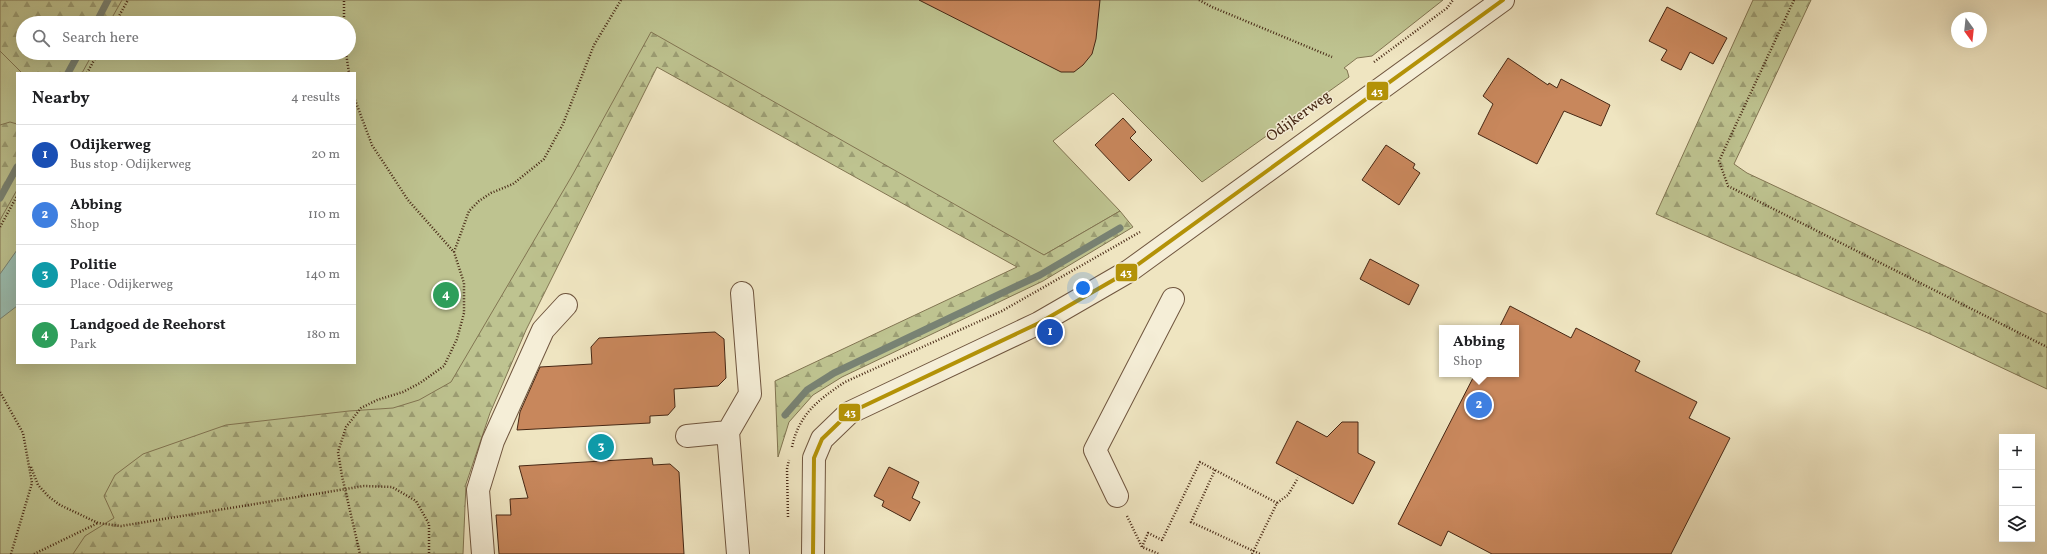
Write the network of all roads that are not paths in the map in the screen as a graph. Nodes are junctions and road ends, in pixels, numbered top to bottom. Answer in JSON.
{"nodes":[{"id":1,"x":1503,"y":0,"type":"edge"},
{"id":2,"x":742,"y":293,"type":"dead end"},
{"id":3,"x":1173,"y":298,"type":"dead end"},
{"id":4,"x":566,"y":306,"type":"dead end"},
{"id":5,"x":728,"y":432,"type":"junction"},
{"id":6,"x":687,"y":436,"type":"dead end"},
{"id":7,"x":1117,"y":496,"type":"road end"},
{"id":8,"x":483,"y":554,"type":"edge"},
{"id":9,"x":738,"y":554,"type":"edge"},
{"id":10,"x":813,"y":554,"type":"edge"}],
"edges":[{"from":1,"to":10,"type":"street","name":"Odijkerweg"},
{"from":2,"to":5,"type":"street"},
{"from":3,"to":7,"type":"street"},
{"from":4,"to":8,"type":"street"},
{"from":5,"to":6,"type":"street"},
{"from":5,"to":9,"type":"street"}]}
